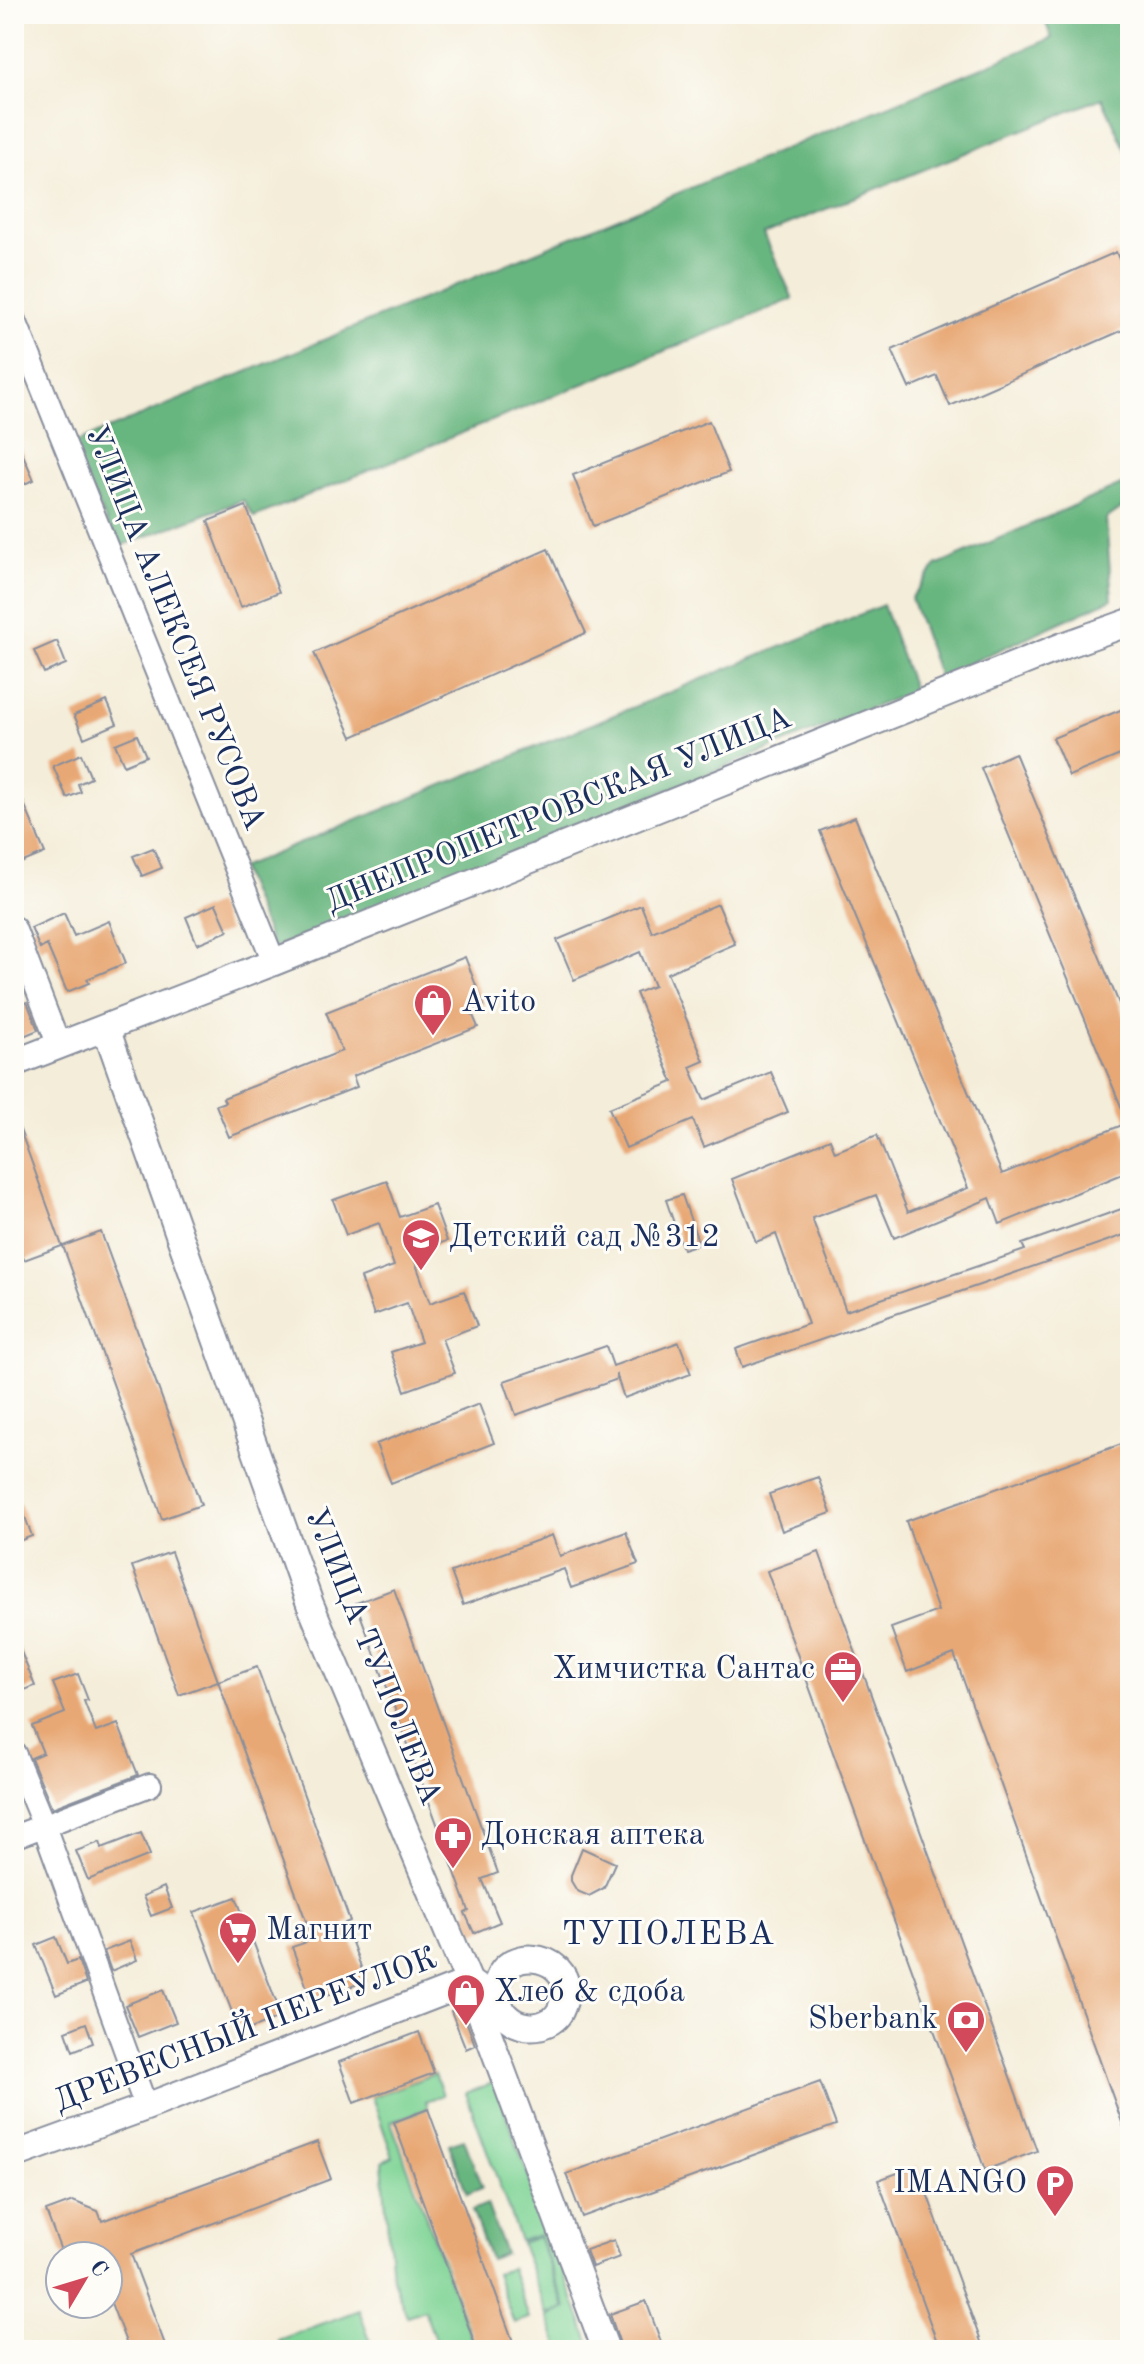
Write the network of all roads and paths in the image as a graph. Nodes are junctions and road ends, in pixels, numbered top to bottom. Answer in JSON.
{"nodes":[{"id":1,"x":14,"y":318,"type":"edge"},
{"id":2,"x":1130,"y":622,"type":"edge"},
{"id":3,"x":14,"y":928,"type":"edge"},
{"id":4,"x":274,"y":962,"type":"junction"},
{"id":5,"x":106,"y":1028,"type":"junction"},
{"id":6,"x":59,"y":1046,"type":"junction"},
{"id":7,"x":14,"y":1063,"type":"edge"},
{"id":8,"x":14,"y":1753,"type":"edge"},
{"id":9,"x":150,"y":1785,"type":"dead end"},
{"id":10,"x":44,"y":1826,"type":"junction"},
{"id":11,"x":14,"y":1837,"type":"edge"},
{"id":12,"x":469,"y":1982,"type":"junction"},
{"id":13,"x":498,"y":2004,"type":"dead end"},
{"id":14,"x":146,"y":2107,"type":"junction"},
{"id":15,"x":14,"y":2155,"type":"edge"},
{"id":16,"x":606,"y":2350,"type":"edge"}],
"edges":[{"from":1,"to":4,"type":"street","name":"УЛИЦА АЛЕКСЕЯ РУСОВА"},
{"from":2,"to":4,"type":"street","name":"ДНЕПРОПЕТРОВСКАЯ УЛИЦА"},
{"from":3,"to":6,"type":"street"},
{"from":4,"to":5,"type":"street","name":"ДНЕПРОПЕТРОВСКАЯ УЛИЦА"},
{"from":5,"to":6,"type":"street","name":"ДНЕПРОПЕТРОВСКАЯ УЛИЦА"},
{"from":5,"to":12,"type":"street","name":"УЛИЦА ТУПОЛЕВА"},
{"from":6,"to":7,"type":"street","name":"ДНЕПРОПЕТРОВСКАЯ УЛИЦА"},
{"from":8,"to":10,"type":"street"},
{"from":9,"to":10,"type":"street"},
{"from":10,"to":11,"type":"street"},
{"from":10,"to":14,"type":"street"},
{"from":12,"to":13,"type":"street","name":"ДРЕВЕСНЫЙ ПЕРЕУЛОК"},
{"from":12,"to":14,"type":"street","name":"ДРЕВЕСНЫЙ ПЕРЕУЛОК"},
{"from":12,"to":16,"type":"street","name":"УЛИЦА ТУПОЛЕВА"},
{"from":14,"to":15,"type":"street","name":"ДРЕВЕСНЫЙ ПЕРЕУЛОК"}]}
